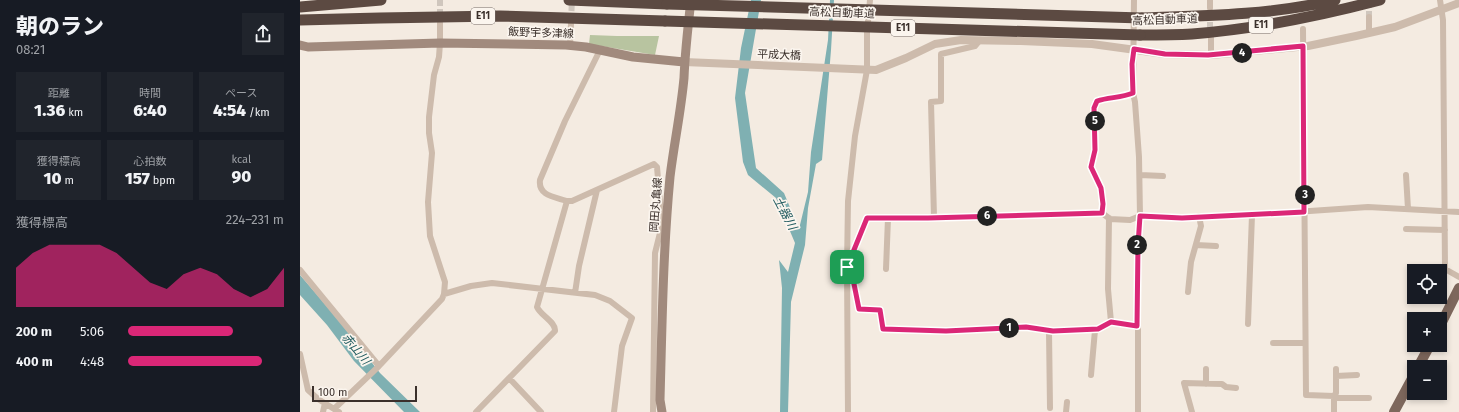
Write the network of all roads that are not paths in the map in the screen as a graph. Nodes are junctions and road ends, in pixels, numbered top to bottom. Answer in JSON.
{"nodes":[{"id":1,"x":381,"y":0,"type":"edge"},
{"id":2,"x":569,"y":0,"type":"edge"},
{"id":3,"x":691,"y":0,"type":"edge"},
{"id":4,"x":870,"y":0,"type":"edge"},
{"id":5,"x":1134,"y":0,"type":"edge"},
{"id":6,"x":1210,"y":0,"type":"edge"},
{"id":7,"x":1335,"y":0,"type":"edge"},
{"id":8,"x":1380,"y":0,"type":"edge"},
{"id":9,"x":1440,"y":0,"type":"edge"},
{"id":10,"x":1459,"y":3,"type":"edge"},
{"id":11,"x":300,"y":7,"type":"edge"},
{"id":12,"x":1210,"y":8,"type":"tunnel mouth"},
{"id":13,"x":1442,"y":10,"type":"junction"},
{"id":14,"x":1369,"y":17,"type":"tunnel mouth"},
{"id":15,"x":300,"y":20,"type":"edge"},
{"id":16,"x":440,"y":24,"type":"tunnel mouth"},
{"id":17,"x":571,"y":24,"type":"tunnel mouth"},
{"id":18,"x":1303,"y":29,"type":"dead end"},
{"id":19,"x":1369,"y":33,"type":"junction"},
{"id":20,"x":1211,"y":37,"type":"tunnel mouth"},
{"id":21,"x":980,"y":40,"type":"junction"},
{"id":22,"x":440,"y":43,"type":"junction"},
{"id":23,"x":300,"y":45,"type":"edge"},
{"id":24,"x":570,"y":46,"type":"junction"},
{"id":25,"x":1303,"y":46,"type":"junction"},
{"id":26,"x":1134,"y":49,"type":"junction"},
{"id":27,"x":600,"y":50,"type":"junction"},
{"id":28,"x":1211,"y":55,"type":"junction"},
{"id":29,"x":684,"y":62,"type":"junction"},
{"id":30,"x":864,"y":70,"type":"junction"},
{"id":31,"x":1133,"y":93,"type":"junction"},
{"id":32,"x":1140,"y":175,"type":"junction"},
{"id":33,"x":1406,"y":175,"type":"dead end"},
{"id":34,"x":1163,"y":176,"type":"dead end"},
{"id":35,"x":597,"y":190,"type":"junction"},
{"id":36,"x":567,"y":201,"type":"junction"},
{"id":37,"x":1408,"y":209,"type":"junction"},
{"id":38,"x":1444,"y":211,"type":"junction"},
{"id":39,"x":1304,"y":212,"type":"junction"},
{"id":40,"x":1459,"y":212,"type":"edge"},
{"id":41,"x":1102,"y":213,"type":"junction"},
{"id":42,"x":1252,"y":215,"type":"junction"},
{"id":43,"x":1140,"y":216,"type":"junction"},
{"id":44,"x":1199,"y":216,"type":"junction"},
{"id":45,"x":934,"y":217,"type":"junction"},
{"id":46,"x":888,"y":218,"type":"junction"},
{"id":47,"x":1109,"y":218,"type":"junction"},
{"id":48,"x":664,"y":226,"type":"junction"},
{"id":49,"x":1406,"y":229,"type":"dead end"},
{"id":50,"x":1445,"y":230,"type":"junction"},
{"id":51,"x":1196,"y":245,"type":"junction"},
{"id":52,"x":1216,"y":246,"type":"dead end"},
{"id":53,"x":847,"y":267,"type":"junction"},
{"id":54,"x":886,"y":269,"type":"dead end"},
{"id":55,"x":300,"y":270,"type":"edge"},
{"id":56,"x":1459,"y":277,"type":"edge"},
{"id":57,"x":542,"y":288,"type":"junction"},
{"id":58,"x":1459,"y":288,"type":"edge"},
{"id":59,"x":1188,"y":292,"type":"dead end"},
{"id":60,"x":575,"y":293,"type":"junction"},
{"id":61,"x":444,"y":294,"type":"junction"},
{"id":62,"x":1447,"y":312,"type":"edge"},
{"id":63,"x":1111,"y":322,"type":"junction"},
{"id":64,"x":1248,"y":324,"type":"dead end"},
{"id":65,"x":1137,"y":326,"type":"junction"},
{"id":66,"x":1095,"y":330,"type":"junction"},
{"id":67,"x":1049,"y":331,"type":"junction"},
{"id":68,"x":1273,"y":343,"type":"dead end"},
{"id":69,"x":1305,"y":344,"type":"junction"},
{"id":70,"x":300,"y":354,"type":"edge"},
{"id":71,"x":379,"y":366,"type":"junction"},
{"id":72,"x":1206,"y":369,"type":"dead end"},
{"id":73,"x":1091,"y":376,"type":"dead end"},
{"id":74,"x":1357,"y":376,"type":"dead end"},
{"id":75,"x":509,"y":378,"type":"junction"},
{"id":76,"x":1206,"y":384,"type":"junction"},
{"id":77,"x":1236,"y":388,"type":"dead end"},
{"id":78,"x":1407,"y":388,"type":"edge"},
{"id":79,"x":1334,"y":397,"type":"junction"},
{"id":80,"x":1369,"y":398,"type":"dead end"},
{"id":81,"x":1067,"y":402,"type":"dead end"},
{"id":82,"x":325,"y":403,"type":"junction"},
{"id":83,"x":1050,"y":408,"type":"dead end"},
{"id":84,"x":337,"y":411,"type":"edge"},
{"id":85,"x":323,"y":412,"type":"edge"},
{"id":86,"x":476,"y":412,"type":"edge"},
{"id":87,"x":541,"y":412,"type":"edge"},
{"id":88,"x":614,"y":412,"type":"edge"},
{"id":89,"x":653,"y":412,"type":"edge"},
{"id":90,"x":662,"y":412,"type":"edge"},
{"id":91,"x":848,"y":412,"type":"edge"},
{"id":92,"x":1066,"y":412,"type":"edge"},
{"id":93,"x":1138,"y":412,"type":"edge"},
{"id":94,"x":1192,"y":412,"type":"edge"},
{"id":95,"x":1334,"y":412,"type":"edge"},
{"id":96,"x":1394,"y":412,"type":"edge"}],
"edges":[{"from":1,"to":11,"type":"highway"},
{"from":2,"to":7,"type":"highway","name":"高松自動車道","number":"E11","bridge":true},
{"from":3,"to":29,"type":"main road","name":"岡田丸亀線"},
{"from":4,"to":30,"type":"street"},
{"from":5,"to":26,"type":"street"},
{"from":6,"to":12,"type":"street"},
{"from":8,"to":15,"type":"highway","name":"高松自動車道","number":"E11","bridge":true},
{"from":9,"to":13,"type":"street"},
{"from":10,"to":13,"type":"street","name":"平成大橋"},
{"from":13,"to":19,"type":"street","name":"平成大橋"},
{"from":13,"to":38,"type":"street"},
{"from":14,"to":19,"type":"street"},
{"from":16,"to":22,"type":"street"},
{"from":17,"to":24,"type":"street"},
{"from":18,"to":25,"type":"street"},
{"from":19,"to":25,"type":"street","name":"平成大橋"},
{"from":20,"to":28,"type":"street"},
{"from":21,"to":26,"type":"street","name":"平成大橋"},
{"from":21,"to":30,"type":"street","name":"平成大橋"},
{"from":21,"to":45,"type":"street"},
{"from":22,"to":23,"type":"main road","name":"飯野宇多津線"},
{"from":22,"to":24,"type":"main road","name":"飯野宇多津線"},
{"from":22,"to":61,"type":"street"},
{"from":24,"to":27,"type":"main road","name":"飯野宇多津線"},
{"from":25,"to":28,"type":"street","name":"平成大橋"},
{"from":25,"to":39,"type":"street"},
{"from":26,"to":28,"type":"street","name":"平成大橋"},
{"from":26,"to":31,"type":"street"},
{"from":27,"to":29,"type":"main road","name":"飯野宇多津線"},
{"from":27,"to":36,"type":"street"},
{"from":29,"to":30,"type":"street","name":"平成大橋"},
{"from":29,"to":48,"type":"main road","name":"岡田丸亀線"},
{"from":30,"to":53,"type":"street"},
{"from":31,"to":32,"type":"street"},
{"from":31,"to":41,"type":"street"},
{"from":32,"to":34,"type":"street"},
{"from":32,"to":43,"type":"street"},
{"from":33,"to":37,"type":"street"},
{"from":35,"to":36,"type":"street"},
{"from":35,"to":48,"type":"street"},
{"from":35,"to":60,"type":"street"},
{"from":36,"to":57,"type":"street"},
{"from":37,"to":38,"type":"street"},
{"from":37,"to":39,"type":"street"},
{"from":38,"to":40,"type":"street"},
{"from":38,"to":50,"type":"street"},
{"from":39,"to":42,"type":"street"},
{"from":39,"to":69,"type":"street"},
{"from":41,"to":45,"type":"street"},
{"from":41,"to":47,"type":"street"},
{"from":42,"to":44,"type":"street"},
{"from":42,"to":64,"type":"street"},
{"from":43,"to":44,"type":"street"},
{"from":43,"to":47,"type":"street"},
{"from":43,"to":65,"type":"street"},
{"from":44,"to":51,"type":"street"},
{"from":45,"to":46,"type":"street"},
{"from":46,"to":53,"type":"street"},
{"from":46,"to":54,"type":"street"},
{"from":47,"to":63,"type":"street"},
{"from":48,"to":89,"type":"street"},
{"from":48,"to":90,"type":"main road","name":"岡田丸亀線"},
{"from":49,"to":50,"type":"street"},
{"from":50,"to":56,"type":"street"},
{"from":51,"to":52,"type":"street"},
{"from":51,"to":59,"type":"street"},
{"from":53,"to":67,"type":"street"},
{"from":53,"to":91,"type":"street"},
{"from":55,"to":71,"type":"street"},
{"from":57,"to":60,"type":"street"},
{"from":57,"to":61,"type":"street"},
{"from":57,"to":75,"type":"street"},
{"from":58,"to":62,"type":"main road"},
{"from":60,"to":88,"type":"street"},
{"from":61,"to":71,"type":"street"},
{"from":63,"to":65,"type":"street"},
{"from":63,"to":66,"type":"street"},
{"from":65,"to":93,"type":"street"},
{"from":66,"to":67,"type":"street"},
{"from":66,"to":73,"type":"street"},
{"from":67,"to":83,"type":"street"},
{"from":68,"to":69,"type":"street"},
{"from":69,"to":79,"type":"street"},
{"from":70,"to":82,"type":"street"},
{"from":71,"to":84,"type":"street"},
{"from":72,"to":76,"type":"street"},
{"from":74,"to":79,"type":"street"},
{"from":75,"to":86,"type":"street"},
{"from":75,"to":87,"type":"street"},
{"from":76,"to":77,"type":"street"},
{"from":76,"to":94,"type":"street"},
{"from":78,"to":96,"type":"main road"},
{"from":79,"to":80,"type":"street"},
{"from":79,"to":95,"type":"street"},
{"from":81,"to":92,"type":"street"},
{"from":82,"to":84,"type":"street"},
{"from":82,"to":85,"type":"street"}]}
